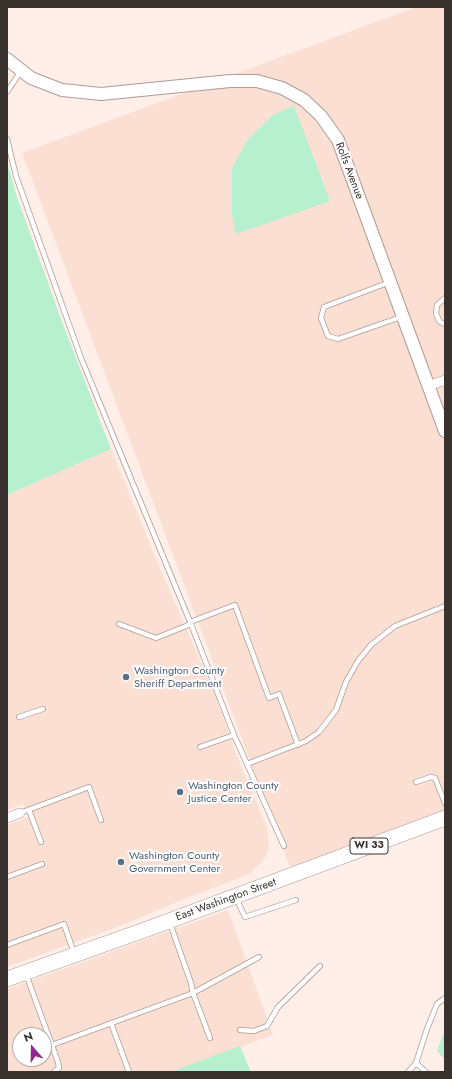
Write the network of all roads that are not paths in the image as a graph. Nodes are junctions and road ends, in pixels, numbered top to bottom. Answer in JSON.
{"nodes":[{"id":1,"x":7,"y":59,"type":"edge"},
{"id":2,"x":22,"y":71,"type":"junction"},
{"id":3,"x":7,"y":92,"type":"edge"},
{"id":4,"x":7,"y":139,"type":"edge"},
{"id":5,"x":391,"y":282,"type":"junction"},
{"id":6,"x":445,"y":298,"type":"edge"},
{"id":7,"x":403,"y":316,"type":"junction"},
{"id":8,"x":445,"y":324,"type":"edge"},
{"id":9,"x":445,"y":380,"type":"edge"},
{"id":10,"x":428,"y":386,"type":"junction"},
{"id":11,"x":445,"y":431,"type":"edge"},
{"id":12,"x":445,"y":606,"type":"edge"},
{"id":13,"x":191,"y":623,"type":"junction"},
{"id":14,"x":119,"y":624,"type":"dead end"},
{"id":15,"x":43,"y":709,"type":"dead end"},
{"id":16,"x":19,"y":717,"type":"dead end"},
{"id":17,"x":234,"y":735,"type":"junction"},
{"id":18,"x":298,"y":745,"type":"junction"},
{"id":19,"x":200,"y":747,"type":"dead end"},
{"id":20,"x":247,"y":764,"type":"junction"},
{"id":21,"x":416,"y":782,"type":"dead end"},
{"id":22,"x":445,"y":803,"type":"edge"},
{"id":23,"x":29,"y":810,"type":"junction"},
{"id":24,"x":20,"y":813,"type":"joint"},
{"id":25,"x":7,"y":818,"type":"edge"},
{"id":26,"x":445,"y":818,"type":"edge"},
{"id":27,"x":101,"y":820,"type":"dead end"},
{"id":28,"x":41,"y":842,"type":"dead end"},
{"id":29,"x":284,"y":846,"type":"dead end"},
{"id":30,"x":42,"y":864,"type":"dead end"},
{"id":31,"x":7,"y":877,"type":"edge"},
{"id":32,"x":236,"y":896,"type":"junction"},
{"id":33,"x":296,"y":900,"type":"dead end"},
{"id":34,"x":169,"y":921,"type":"junction"},
{"id":35,"x":7,"y":945,"type":"edge"},
{"id":36,"x":75,"y":955,"type":"junction"},
{"id":37,"x":259,"y":957,"type":"dead end"},
{"id":38,"x":320,"y":966,"type":"dead end"},
{"id":39,"x":26,"y":972,"type":"junction"},
{"id":40,"x":7,"y":979,"type":"edge"},
{"id":41,"x":193,"y":994,"type":"junction"},
{"id":42,"x":445,"y":998,"type":"edge"},
{"id":43,"x":111,"y":1023,"type":"junction"},
{"id":44,"x":45,"y":1027,"type":"edge"},
{"id":45,"x":240,"y":1030,"type":"dead end"},
{"id":46,"x":210,"y":1038,"type":"dead end"},
{"id":47,"x":52,"y":1045,"type":"joint"},
{"id":48,"x":416,"y":1063,"type":"junction"},
{"id":49,"x":54,"y":1072,"type":"edge"},
{"id":50,"x":129,"y":1072,"type":"edge"},
{"id":51,"x":408,"y":1072,"type":"edge"},
{"id":52,"x":426,"y":1072,"type":"edge"}],
"edges":[{"from":1,"to":2,"type":"street","name":"Rolfs Avenue"},
{"from":2,"to":3,"type":"lane"},
{"from":2,"to":5,"type":"street","name":"Rolfs Avenue"},
{"from":4,"to":13,"type":"lane"},
{"from":5,"to":7,"type":"street","name":"Rolfs Avenue"},
{"from":5,"to":7,"type":"lane"},
{"from":6,"to":8,"type":"lane"},
{"from":7,"to":10,"type":"street","name":"Rolfs Avenue"},
{"from":9,"to":10,"type":"street"},
{"from":10,"to":11,"type":"street","name":"Rolfs Avenue"},
{"from":12,"to":18,"type":"lane"},
{"from":13,"to":14,"type":"lane"},
{"from":13,"to":17,"type":"lane"},
{"from":13,"to":18,"type":"lane"},
{"from":15,"to":16,"type":"lane"},
{"from":17,"to":19,"type":"lane"},
{"from":17,"to":20,"type":"lane"},
{"from":18,"to":20,"type":"lane"},
{"from":20,"to":29,"type":"lane"},
{"from":21,"to":22,"type":"lane"},
{"from":23,"to":24,"type":"lane"},
{"from":23,"to":27,"type":"lane"},
{"from":23,"to":28,"type":"lane"},
{"from":24,"to":25,"type":"street"},
{"from":26,"to":32,"type":"main road","name":"East Washington Street","number":"WI 33"},
{"from":30,"to":31,"type":"lane"},
{"from":32,"to":33,"type":"lane"},
{"from":32,"to":34,"type":"main road","name":"East Washington Street","number":"WI 33"},
{"from":34,"to":36,"type":"main road","name":"East Washington Street","number":"WI 33"},
{"from":34,"to":41,"type":"lane"},
{"from":35,"to":36,"type":"lane"},
{"from":36,"to":39,"type":"main road","name":"East Washington Street","number":"WI 33"},
{"from":37,"to":41,"type":"lane"},
{"from":38,"to":45,"type":"lane"},
{"from":39,"to":40,"type":"main road","name":"East Washington Street","number":"WI 33"},
{"from":39,"to":44,"type":"lane"},
{"from":41,"to":43,"type":"lane"},
{"from":41,"to":46,"type":"lane"},
{"from":42,"to":48,"type":"lane"},
{"from":43,"to":47,"type":"lane"},
{"from":43,"to":50,"type":"lane"},
{"from":47,"to":49,"type":"lane"},
{"from":48,"to":51,"type":"lane"},
{"from":48,"to":52,"type":"lane"}]}
